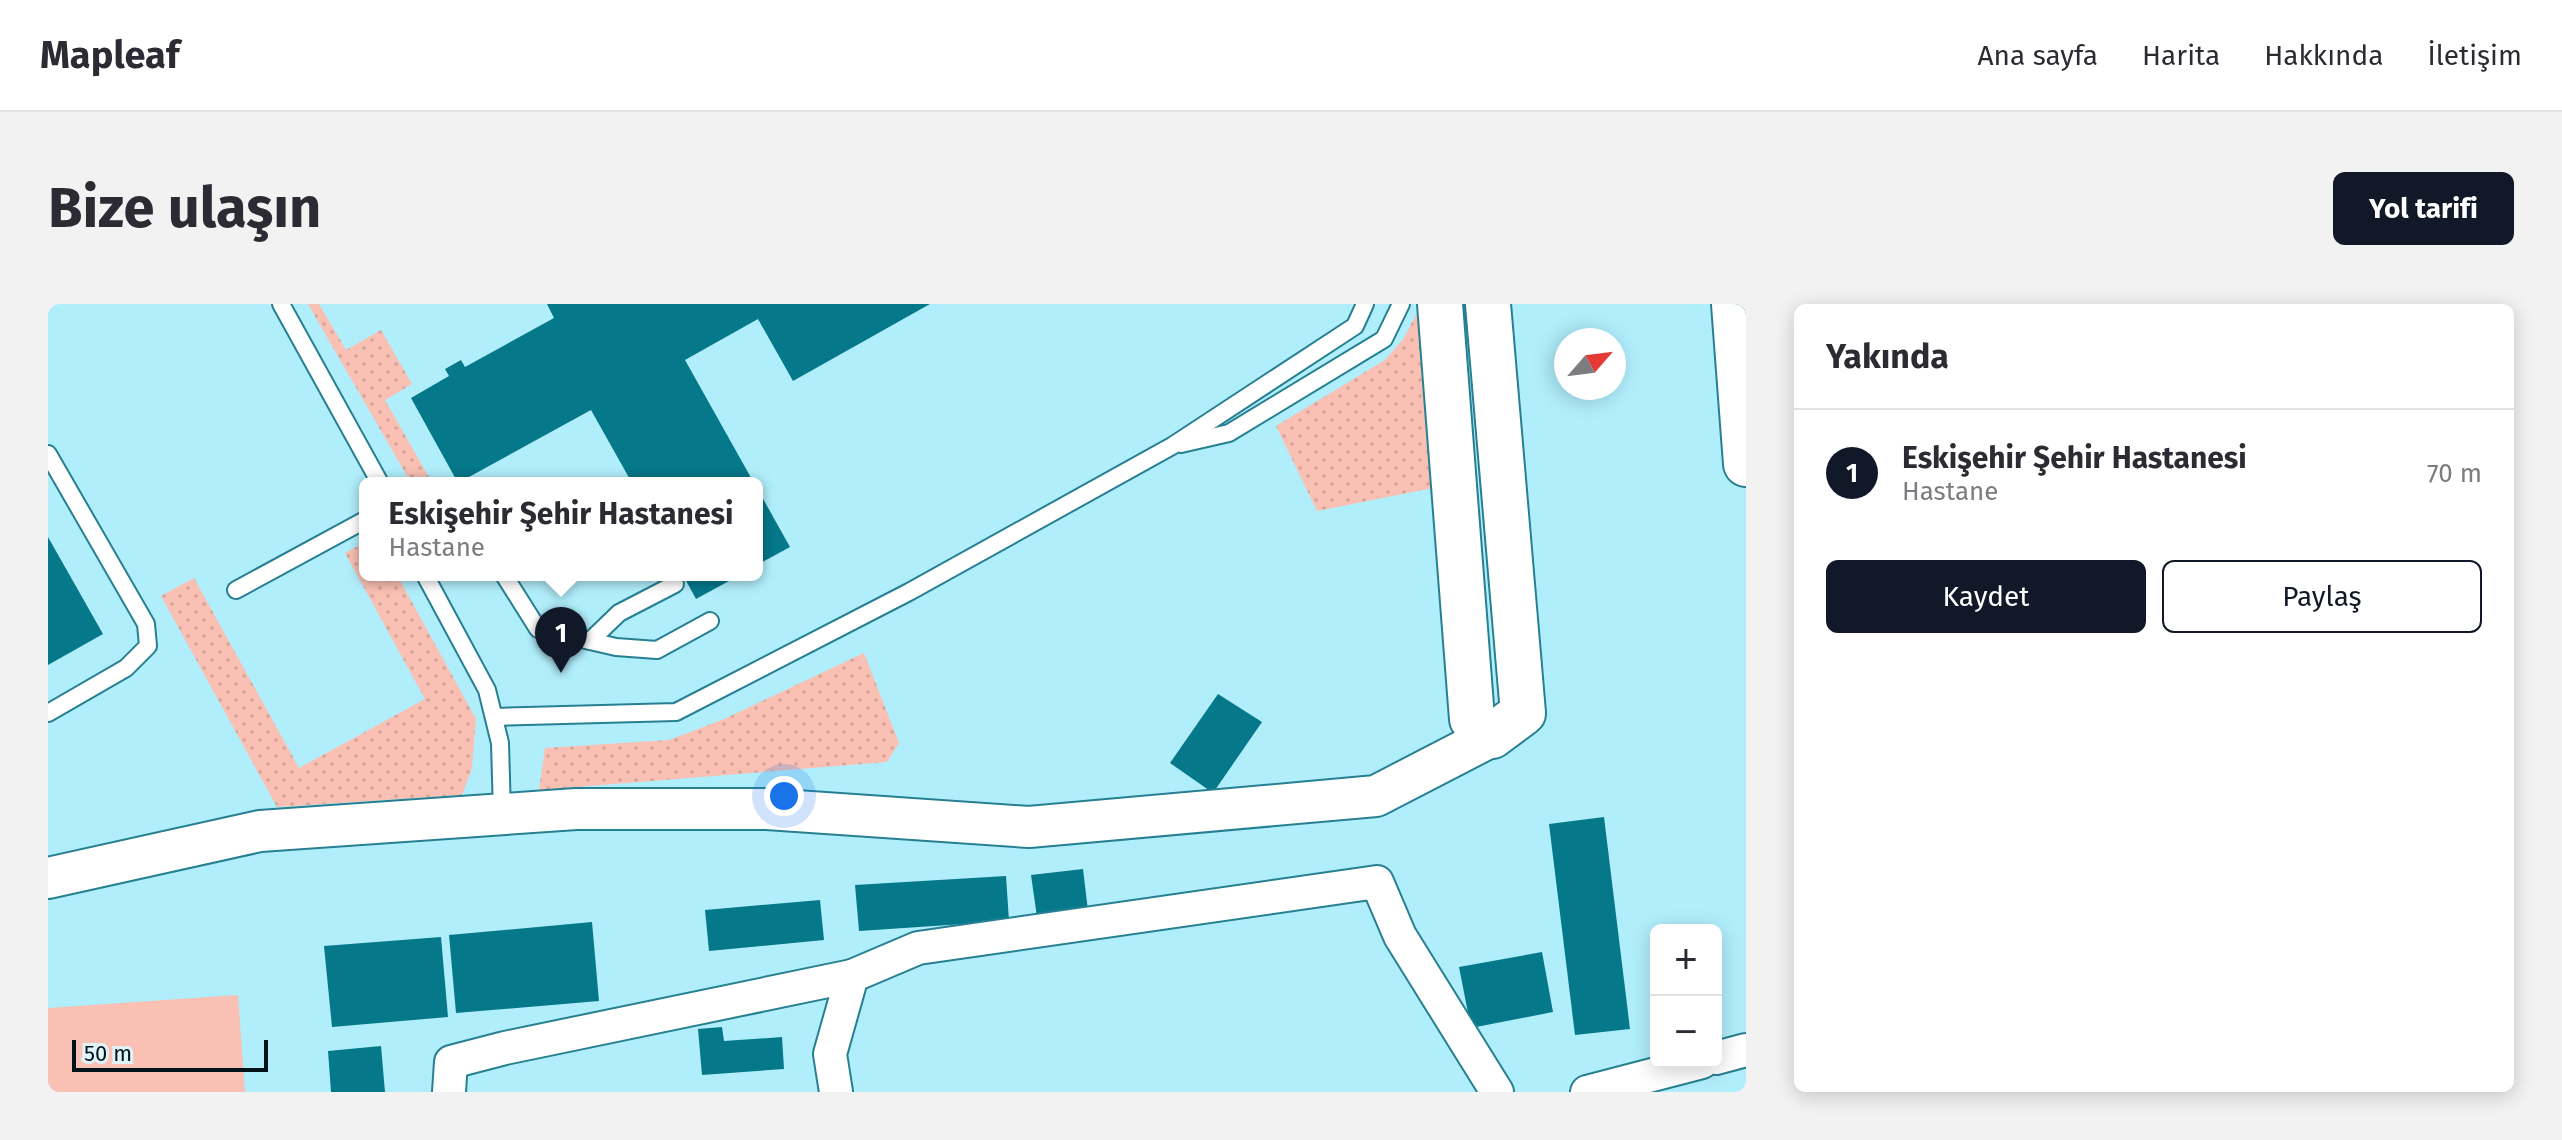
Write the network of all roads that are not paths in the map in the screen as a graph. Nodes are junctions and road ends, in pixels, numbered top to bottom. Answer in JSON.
{"nodes":[{"id":1,"x":281,"y":304,"type":"edge"},
{"id":2,"x":1365,"y":304,"type":"edge"},
{"id":3,"x":1401,"y":304,"type":"edge"},
{"id":4,"x":1440,"y":304,"type":"edge"},
{"id":5,"x":1488,"y":304,"type":"edge"},
{"id":6,"x":1734,"y":304,"type":"edge"},
{"id":7,"x":1172,"y":446,"type":"junction"},
{"id":8,"x":48,"y":454,"type":"edge"},
{"id":9,"x":1746,"y":464,"type":"edge"},
{"id":10,"x":377,"y":477,"type":"edge"},
{"id":11,"x":359,"y":523,"type":"edge"},
{"id":12,"x":428,"y":581,"type":"edge"},
{"id":13,"x":508,"y":581,"type":"edge"},
{"id":14,"x":675,"y":584,"type":"dead end"},
{"id":15,"x":236,"y":590,"type":"dead end"},
{"id":16,"x":710,"y":621,"type":"dead end"},
{"id":17,"x":590,"y":641,"type":"junction"},
{"id":18,"x":48,"y":713,"type":"edge"},
{"id":19,"x":494,"y":717,"type":"junction"},
{"id":20,"x":1492,"y":736,"type":"junction"},
{"id":21,"x":502,"y":814,"type":"junction"},
{"id":22,"x":55,"y":872,"type":"edge"},
{"id":23,"x":852,"y":976,"type":"junction"},
{"id":24,"x":1746,"y":1050,"type":"edge"},
{"id":25,"x":1722,"y":1056,"type":"edge"},
{"id":26,"x":1679,"y":1068,"type":"edge"},
{"id":27,"x":449,"y":1092,"type":"edge"},
{"id":28,"x":836,"y":1092,"type":"edge"},
{"id":29,"x":1497,"y":1092,"type":"edge"},
{"id":30,"x":1587,"y":1092,"type":"edge"}],
"edges":[{"from":1,"to":10,"type":"lane"},
{"from":2,"to":7,"type":"lane"},
{"from":3,"to":7,"type":"lane"},
{"from":4,"to":20,"type":"main road"},
{"from":5,"to":20,"type":"main road"},
{"from":6,"to":9,"type":"main road"},
{"from":7,"to":19,"type":"lane"},
{"from":8,"to":18,"type":"lane"},
{"from":11,"to":15,"type":"lane"},
{"from":12,"to":19,"type":"lane"},
{"from":13,"to":17,"type":"lane"},
{"from":14,"to":17,"type":"lane"},
{"from":16,"to":17,"type":"lane"},
{"from":19,"to":21,"type":"lane"},
{"from":20,"to":21,"type":"street"},
{"from":21,"to":22,"type":"street"},
{"from":23,"to":27,"type":"street"},
{"from":23,"to":28,"type":"street"},
{"from":23,"to":29,"type":"street"},
{"from":24,"to":25,"type":"street"},
{"from":26,"to":30,"type":"street"}]}
